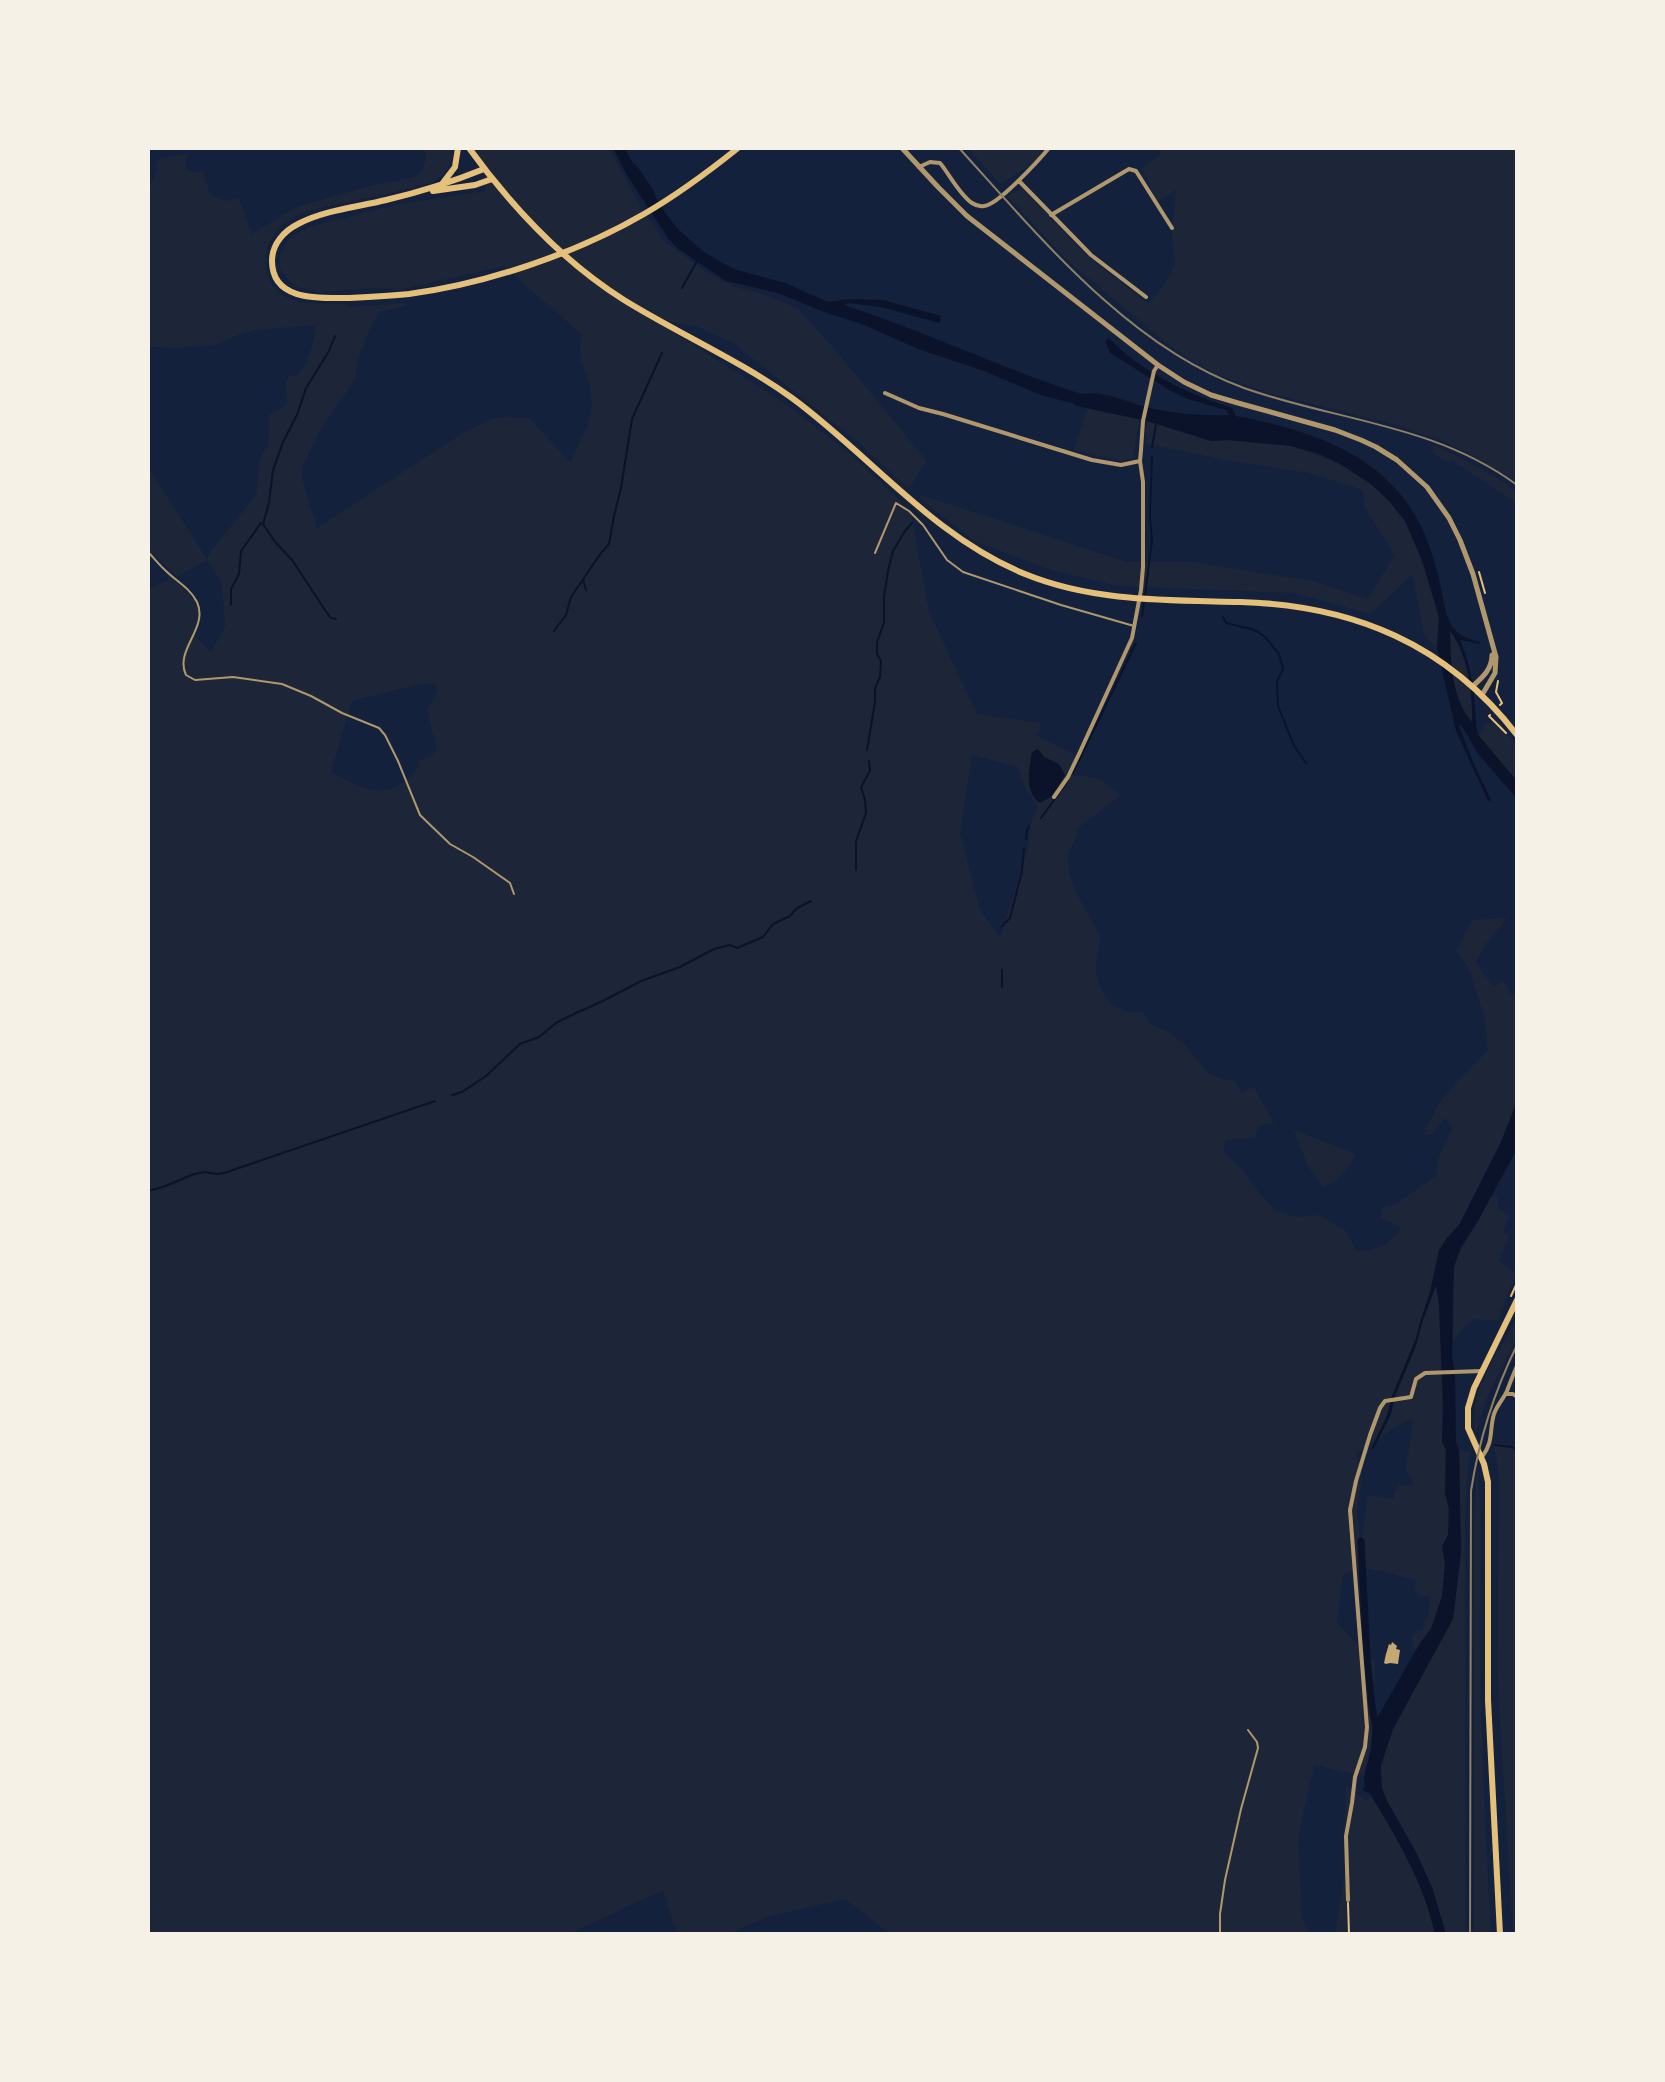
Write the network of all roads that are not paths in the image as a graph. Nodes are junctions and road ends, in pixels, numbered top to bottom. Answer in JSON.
{"nodes":[{"id":1,"x":458,"y":148,"type":"edge"},
{"id":2,"x":469,"y":148,"type":"edge"},
{"id":3,"x":738,"y":148,"type":"edge"},
{"id":4,"x":902,"y":148,"type":"edge"},
{"id":5,"x":1049,"y":148,"type":"edge"},
{"id":6,"x":919,"y":167,"type":"junction"},
{"id":7,"x":484,"y":169,"type":"junction"},
{"id":8,"x":492,"y":179,"type":"junction"},
{"id":9,"x":1019,"y":181,"type":"junction"},
{"id":10,"x":440,"y":186,"type":"junction"},
{"id":11,"x":422,"y":192,"type":"junction"},
{"id":12,"x":1051,"y":215,"type":"junction"},
{"id":13,"x":1172,"y":228,"type":"dead end"},
{"id":14,"x":1146,"y":297,"type":"dead end"},
{"id":15,"x":1158,"y":365,"type":"junction"},
{"id":16,"x":885,"y":393,"type":"dead end"},
{"id":17,"x":1140,"y":461,"type":"junction"},
{"id":18,"x":148,"y":552,"type":"edge"},
{"id":19,"x":875,"y":553,"type":"dead end"},
{"id":20,"x":1135,"y":626,"type":"junction"},
{"id":21,"x":1492,"y":650,"type":"junction"},
{"id":22,"x":1473,"y":686,"type":"junction"},
{"id":23,"x":1482,"y":695,"type":"junction"},
{"id":24,"x":1514,"y":736,"type":"edge"},
{"id":25,"x":1054,"y":797,"type":"dead end"},
{"id":26,"x":514,"y":894,"type":"dead end"},
{"id":27,"x":1517,"y":1300,"type":"edge"},
{"id":28,"x":1517,"y":1366,"type":"edge"},
{"id":29,"x":1482,"y":1371,"type":"junction"},
{"id":30,"x":1507,"y":1394,"type":"junction"},
{"id":31,"x":1517,"y":1397,"type":"edge"},
{"id":32,"x":1482,"y":1457,"type":"junction"},
{"id":33,"x":1248,"y":1730,"type":"dead end"},
{"id":34,"x":1348,"y":1900,"type":"road end"},
{"id":35,"x":1220,"y":1934,"type":"edge"},
{"id":36,"x":1500,"y":1934,"type":"edge"}],
"edges":[{"from":1,"to":10,"type":"main road"},
{"from":2,"to":7,"type":"main road"},
{"from":3,"to":11,"type":"main road"},
{"from":4,"to":6,"type":"street"},
{"from":5,"to":9,"type":"street"},
{"from":6,"to":9,"type":"street"},
{"from":6,"to":15,"type":"street"},
{"from":7,"to":8,"type":"main road"},
{"from":7,"to":10,"type":"main road"},
{"from":8,"to":11,"type":"main road"},
{"from":8,"to":22,"type":"main road"},
{"from":9,"to":12,"type":"street"},
{"from":10,"to":11,"type":"main road"},
{"from":12,"to":13,"type":"street"},
{"from":12,"to":14,"type":"street"},
{"from":15,"to":17,"type":"street"},
{"from":15,"to":21,"type":"street"},
{"from":16,"to":17,"type":"street"},
{"from":17,"to":20,"type":"street"},
{"from":18,"to":26,"type":"lane"},
{"from":19,"to":20,"type":"lane"},
{"from":20,"to":25,"type":"street"},
{"from":21,"to":22,"type":"street"},
{"from":21,"to":23,"type":"street"},
{"from":22,"to":23,"type":"main road"},
{"from":23,"to":24,"type":"main road"},
{"from":27,"to":29,"type":"main road"},
{"from":28,"to":30,"type":"street"},
{"from":29,"to":32,"type":"main road"},
{"from":29,"to":34,"type":"street"},
{"from":30,"to":31,"type":"street"},
{"from":30,"to":32,"type":"street"},
{"from":32,"to":36,"type":"main road"},
{"from":33,"to":35,"type":"lane"}]}
